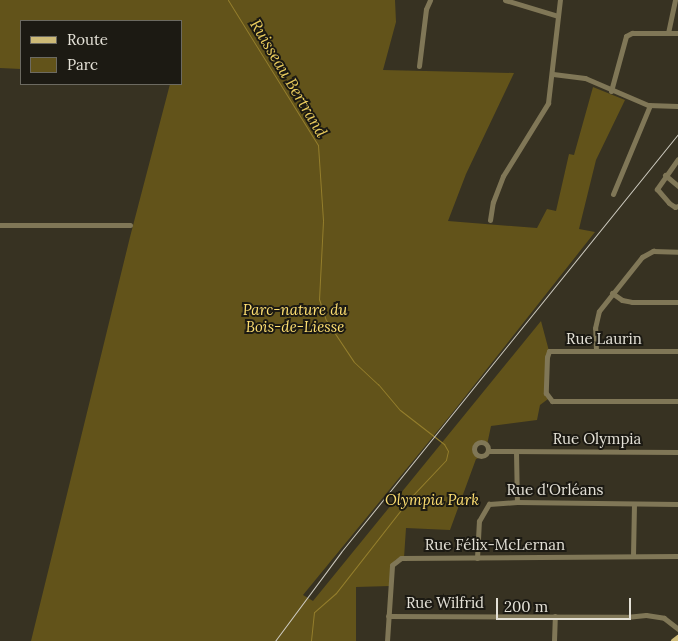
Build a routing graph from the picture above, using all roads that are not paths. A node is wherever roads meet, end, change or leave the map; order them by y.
1 (430, 0) edge
2 (505, 0) edge
3 (560, 0) edge
4 (675, 0) edge
5 (558, 16) junction
6 (668, 33) junction
7 (678, 33) edge
8 (418, 66) dead end
9 (553, 74) junction
10 (611, 91) junction
11 (650, 105) junction
12 (678, 106) edge
13 (678, 159) edge
14 (665, 175) junction
15 (678, 186) edge
16 (613, 194) dead end
17 (678, 206) edge
18 (490, 220) dead end
19 (0, 225) edge
20 (130, 225) dead end
21 (678, 252) edge
22 (612, 293) junction
23 (678, 302) edge
24 (596, 351) junction
25 (678, 351) edge
26 (678, 401) edge
27 (488, 450) dead end
28 (516, 452) junction
29 (678, 452) edge
30 (517, 502) junction
31 (634, 504) junction
32 (678, 504) edge
33 (633, 556) junction
34 (678, 556) edge
35 (477, 558) junction
36 (388, 616) junction
37 (554, 616) junction
38 (678, 629) edge
39 (678, 638) edge
40 (387, 641) edge
41 (554, 641) edge
42 (674, 641) edge

1 - 8 street
2 - 5 street
3 - 5 street
4 - 6 street
5 - 9 street
6 - 7 street
6 - 10 street
9 - 10 street
9 - 18 street
10 - 11 street
11 - 12 street
11 - 16 street
13 - 14 street
14 - 15 street
14 - 17 street
19 - 20 street
21 - 22 street
22 - 23 street
22 - 24 street
24 - 25 street, Rue Laurin
24 - 26 street, Rue Laurin
27 - 28 street, Rue Olympia
28 - 29 street, Rue Olympia
28 - 30 street
30 - 31 street, Rue d'Orléans
30 - 35 street, Rue d'Orléans
31 - 32 street, Rue d'Orléans
31 - 33 street
33 - 34 street, Rue Félix-McLernan
33 - 35 street, Rue Félix-McLernan
35 - 36 street, Rue Félix-McLernan
36 - 37 street, Rue Wilfrid
36 - 40 street, Rue Félix-McLernan
37 - 38 street, Rue Wilfrid
37 - 41 street
39 - 42 main road

